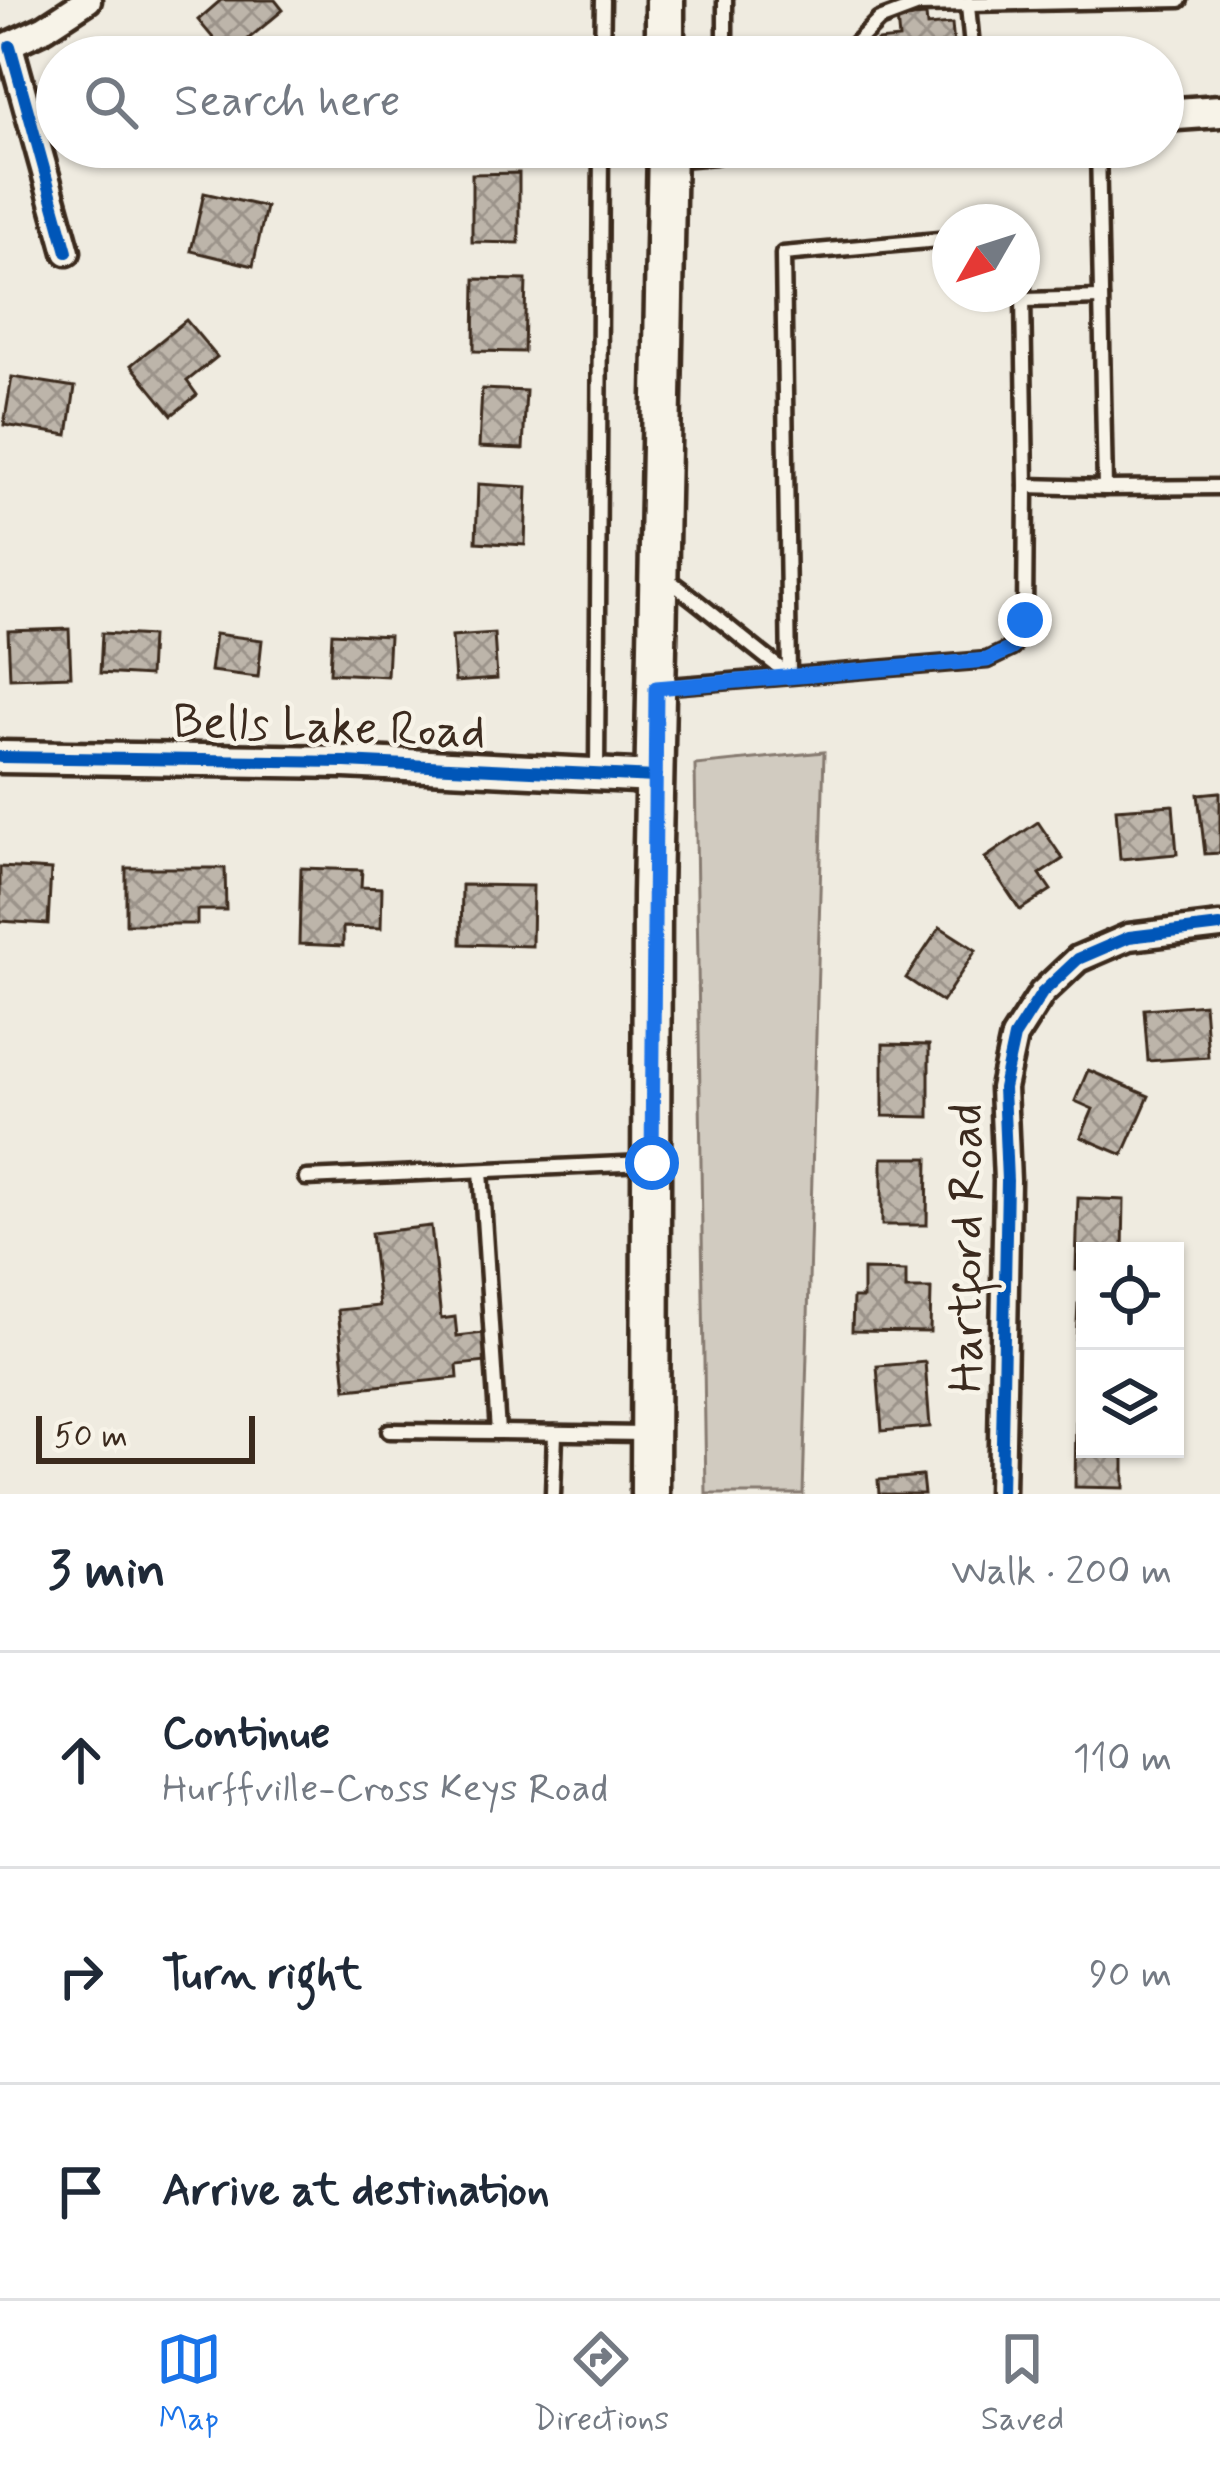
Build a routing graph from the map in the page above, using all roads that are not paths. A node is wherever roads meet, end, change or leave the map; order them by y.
1 (88, 0) edge
2 (602, 0) edge
3 (664, 0) edge
4 (725, 0) edge
5 (1180, 0) edge
6 (968, 6) junction
7 (602, 36) edge
8 (665, 36) edge
9 (725, 36) edge
10 (863, 36) edge
11 (971, 36) edge
12 (5, 47) edge
13 (1220, 112) edge
14 (1184, 114) edge
15 (36, 150) edge
16 (42, 168) edge
17 (601, 168) edge
18 (667, 168) edge
19 (1098, 168) edge
20 (932, 241) edge
21 (67, 252) dead end
22 (1101, 298) junction
23 (1040, 300) edge
24 (1025, 312) edge
25 (1026, 487) junction
26 (1105, 488) junction
27 (1220, 488) edge
28 (658, 574) junction
29 (789, 674) junction
30 (656, 688) junction
31 (0, 757) edge
32 (598, 773) junction
33 (655, 777) junction
34 (1220, 926) edge
35 (652, 1163) junction
36 (481, 1171) junction
37 (306, 1178) dead end
38 (388, 1431) dead end
39 (498, 1432) junction
40 (555, 1433) junction
41 (650, 1434) junction
42 (554, 1494) edge
43 (650, 1494) edge
44 (1000, 1494) edge

1 - 12 street
2 - 7 lane
3 - 8 main road
4 - 9 lane
5 - 6 lane
6 - 10 lane
6 - 11 lane
12 - 15 street
13 - 14 street
16 - 21 street
17 - 32 lane
18 - 28 main road
19 - 22 lane
20 - 29 lane
22 - 23 lane
22 - 26 lane
24 - 25 lane
25 - 26 lane
25 - 29 lane
26 - 27 lane
28 - 29 lane
28 - 30 main road
29 - 30 lane
30 - 33 main road
31 - 32 street, Bells Lake Road
32 - 33 street, Bells Lake Road
33 - 35 main road
34 - 44 street, Hartford Road
35 - 36 lane
35 - 41 main road
36 - 37 lane
36 - 39 lane
38 - 39 lane
39 - 40 lane
40 - 41 lane
40 - 42 lane
41 - 43 main road

